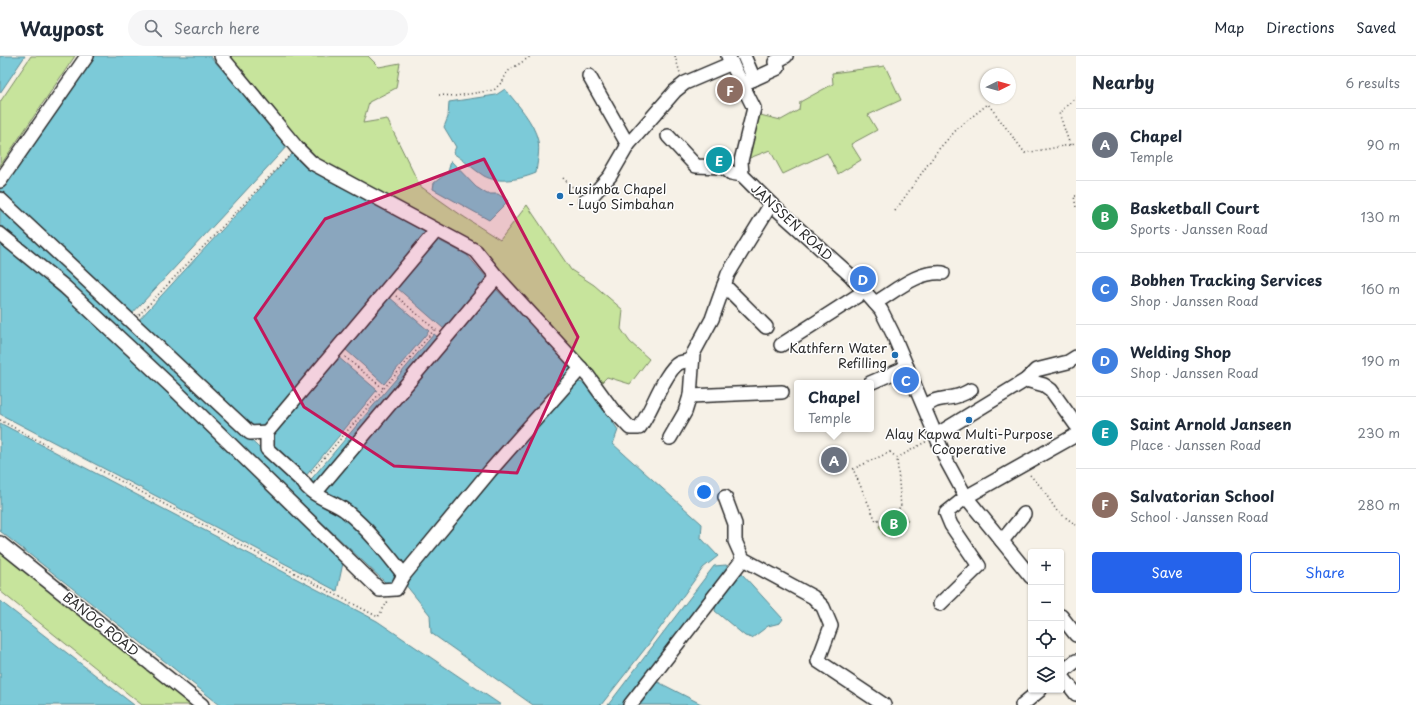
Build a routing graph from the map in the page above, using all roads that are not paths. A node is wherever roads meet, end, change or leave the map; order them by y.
1 (87, 56) edge
2 (221, 56) edge
3 (744, 56) edge
4 (786, 56) edge
5 (730, 60) edge
6 (589, 76) dead end
7 (748, 82) junction
8 (668, 136) dead end
9 (628, 145) junction
10 (742, 175) junction
11 (0, 181) edge
12 (0, 199) edge
13 (586, 200) road end
14 (771, 204) junction
15 (436, 231) junction
16 (0, 234) edge
17 (943, 273) dead end
18 (497, 277) junction
19 (724, 284) junction
20 (865, 291) junction
21 (875, 303) junction
22 (766, 327) dead end
23 (781, 345) dead end
24 (1076, 357) edge
25 (691, 360) junction
26 (907, 367) junction
27 (580, 368) junction
28 (1026, 380) junction
29 (874, 381) edge
30 (972, 390) dead end
31 (782, 392) dead end
32 (690, 396) junction
33 (925, 408) junction
34 (1076, 425) edge
35 (268, 432) junction
36 (936, 435) junction
37 (1076, 435) edge
38 (670, 438) dead end
39 (315, 493) junction
40 (725, 497) dead end
41 (966, 497) junction
42 (1024, 514) dead end
43 (1002, 541) junction
44 (0, 543) edge
45 (743, 559) junction
46 (1028, 573) edge
47 (404, 575) junction
48 (940, 604) dead end
49 (1064, 620) edge
50 (1076, 635) edge
51 (1076, 661) edge
52 (1064, 671) edge
53 (1064, 678) edge
54 (1036, 693) edge
55 (1076, 694) edge
56 (202, 705) edge
57 (630, 705) edge
58 (884, 705) edge
59 (1022, 705) edge

1 - 11 street
2 - 15 street
3 - 7 street
4 - 7 street
5 - 7 street, JANSSEN ROAD
5 - 9 street
6 - 9 street
7 - 10 street, JANSSEN ROAD
8 - 10 street
9 - 13 street
10 - 14 street, JANSSEN ROAD
12 - 35 street
14 - 19 street
14 - 20 street, JANSSEN ROAD
15 - 18 street
15 - 35 street
16 - 47 street
17 - 21 street
18 - 27 street
18 - 39 street
19 - 22 street
19 - 25 street
20 - 21 street, JANSSEN ROAD
20 - 23 street
21 - 26 street, JANSSEN ROAD
24 - 28 street
25 - 27 street
25 - 32 street
26 - 29 street
26 - 33 street, JANSSEN ROAD
27 - 47 street
28 - 34 street
28 - 36 street
30 - 33 street
31 - 32 street
32 - 38 street
33 - 36 street, JANSSEN ROAD
35 - 39 street
36 - 41 street, JANSSEN ROAD
37 - 41 street
39 - 47 street
40 - 45 street
41 - 43 street, JANSSEN ROAD
41 - 48 street
42 - 43 street
43 - 46 street, JANSSEN ROAD
44 - 56 street, BANOG ROAD
45 - 57 street
45 - 58 street
49 - 50 street
51 - 52 street
53 - 55 street
54 - 59 street

